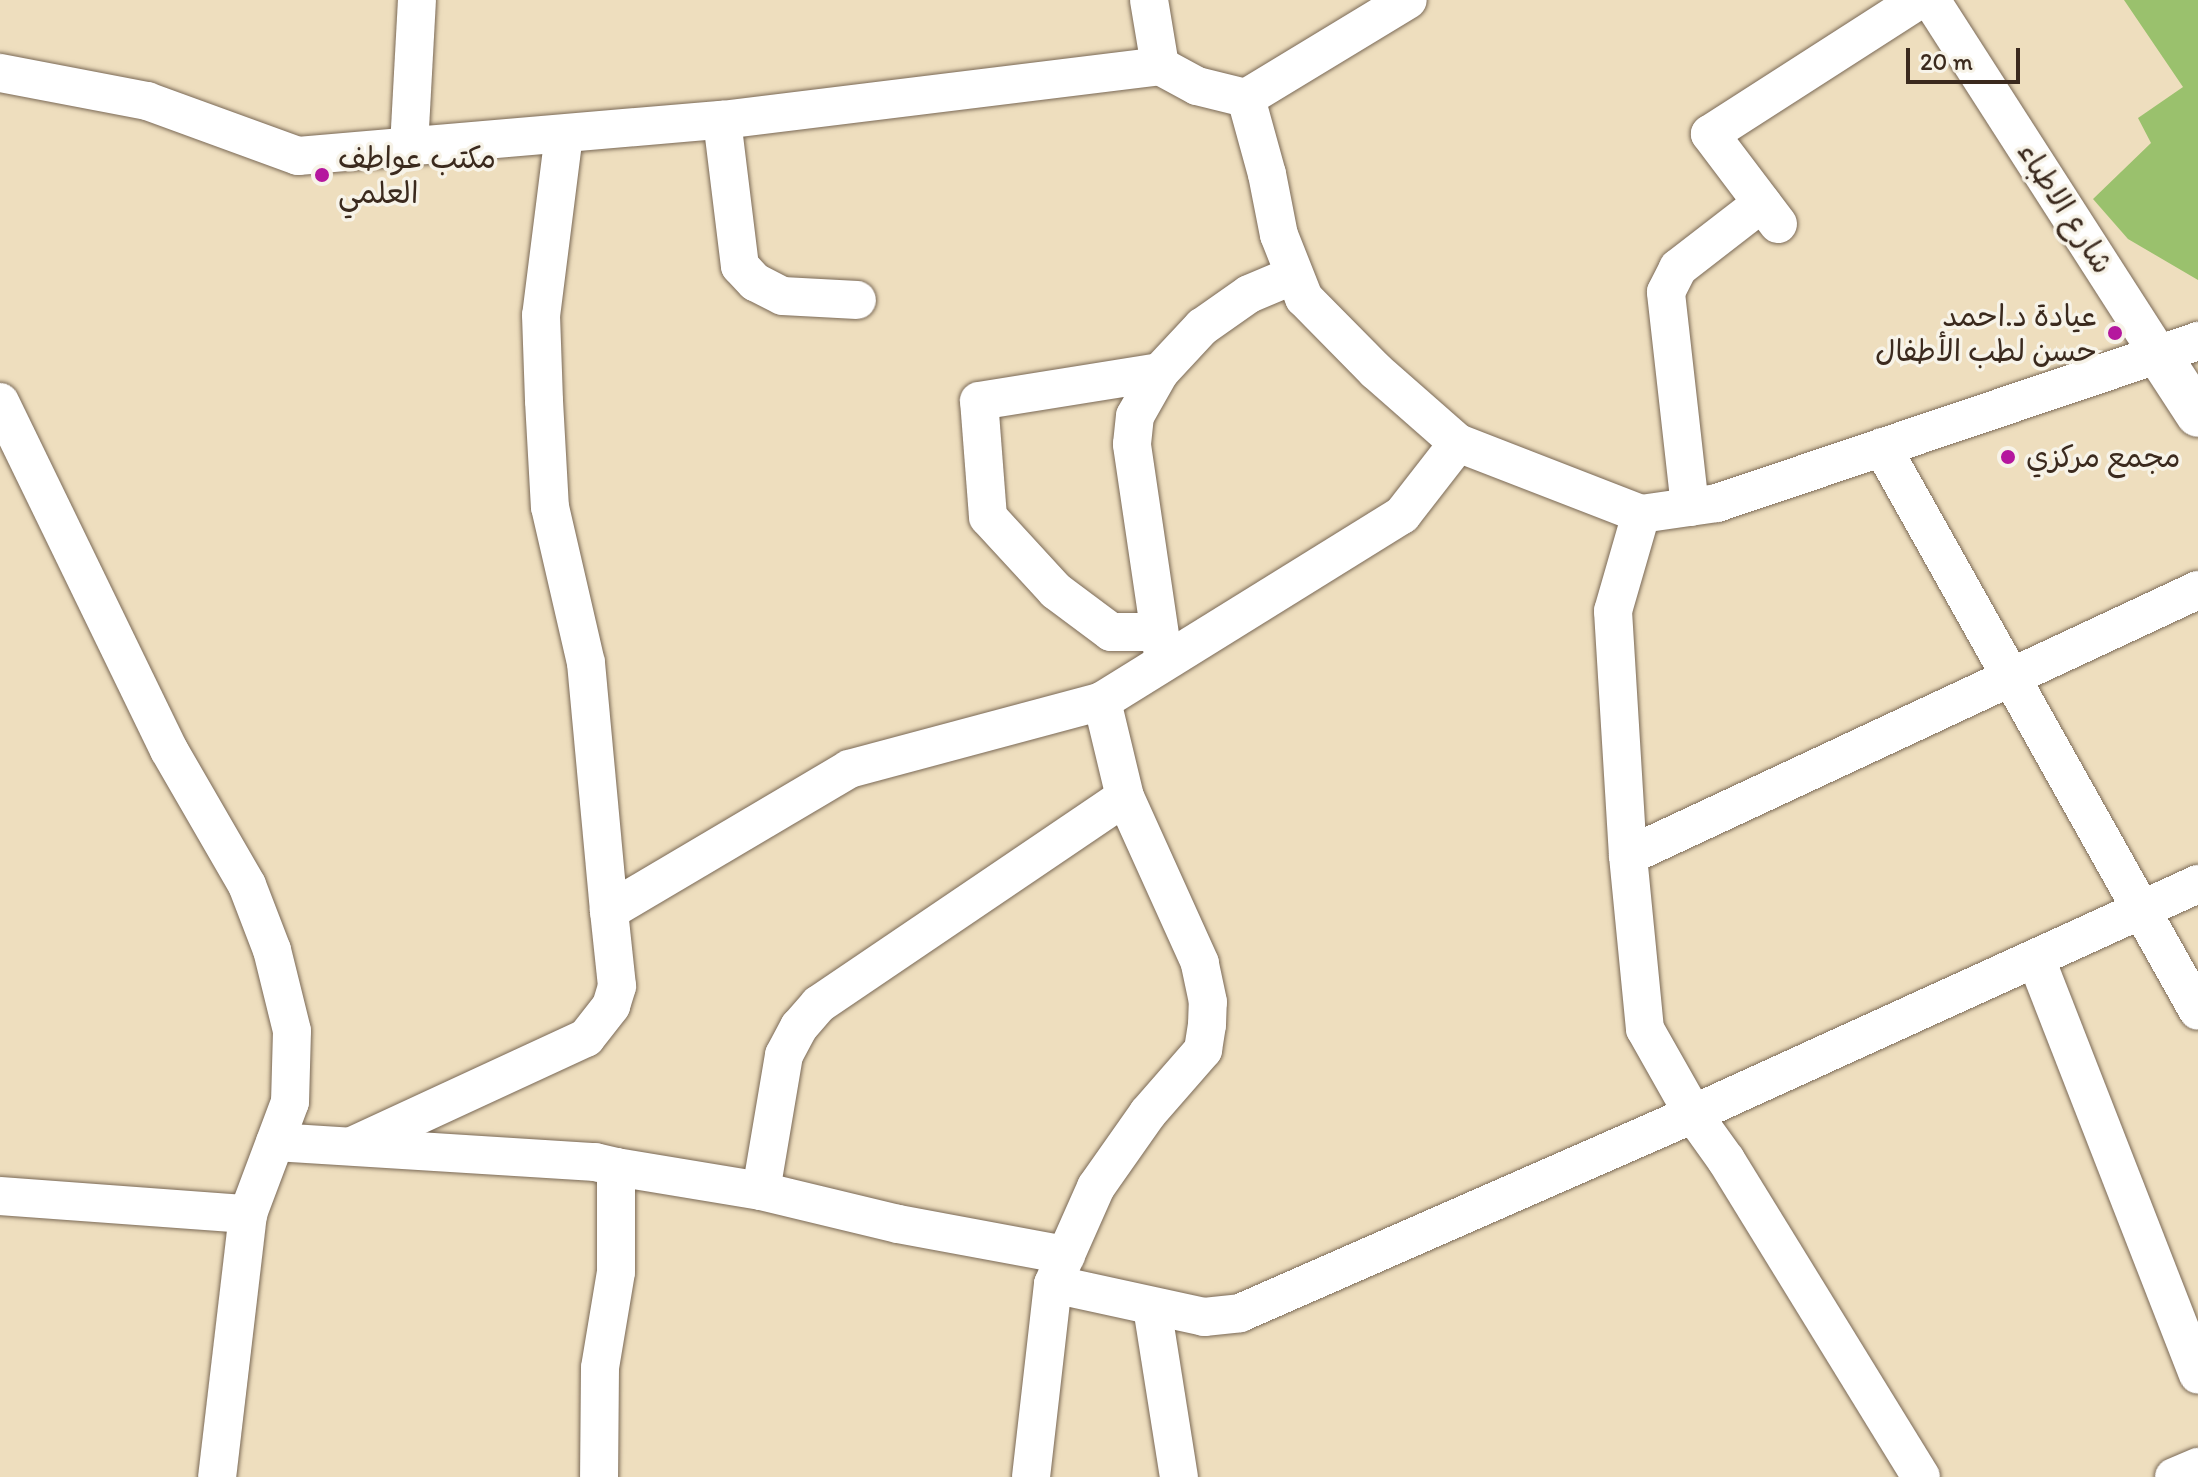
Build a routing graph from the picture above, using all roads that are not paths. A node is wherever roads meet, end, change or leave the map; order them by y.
1 (417, 0) edge
2 (1149, 0) edge
3 (1408, 0) edge
4 (1919, 0) edge
5 (1931, 0) edge
6 (1160, 66) junction
7 (0, 73) edge
8 (1246, 98) junction
9 (722, 120) junction
10 (564, 134) junction
11 (409, 147) junction
12 (1294, 275) junction
13 (857, 300) dead end
14 (2178, 347) edge
15 (1160, 372) junction
16 (0, 402) edge
17 (2198, 415) edge
18 (1458, 443) junction
19 (1882, 447) junction
20 (1690, 507) junction
21 (1641, 514) junction
22 (2198, 590) edge
23 (1161, 647) junction
24 (2011, 677) junction
25 (1102, 701) junction
26 (1125, 797) junction
27 (1628, 856) junction
28 (2198, 884) edge
29 (609, 911) junction
30 (2142, 911) junction
31 (2036, 959) junction
32 (2198, 1011) edge
33 (1693, 1114) junction
34 (275, 1142) junction
35 (352, 1146) junction
36 (616, 1167) junction
37 (761, 1191) junction
38 (0, 1196) edge
39 (248, 1214) junction
40 (1059, 1270) junction
41 (1152, 1307) junction
42 (2198, 1375) edge
43 (2198, 1467) edge
44 (217, 1477) edge
45 (599, 1477) edge
46 (1031, 1477) edge
47 (1179, 1477) edge
48 (1921, 1477) edge
49 (2174, 1477) edge

1 - 11 street
2 - 6 street
3 - 8 street
4 - 20 street
5 - 14 street, شارع الاطباء
6 - 8 street
6 - 9 street
7 - 11 street
8 - 12 street
9 - 10 street
9 - 13 street
10 - 11 street
10 - 29 street
12 - 15 street
12 - 18 street
14 - 17 street, شارع الاطباء
14 - 19 street
15 - 23 street
15 - 23 street
16 - 34 street
18 - 21 street
18 - 23 street
19 - 20 street
19 - 24 street
20 - 21 street
21 - 27 street
22 - 24 street
23 - 25 street
24 - 27 street
24 - 30 street
25 - 26 street
25 - 29 street
26 - 37 street
26 - 40 street
27 - 33 street
28 - 30 street
29 - 35 street
30 - 31 street
30 - 32 street
31 - 33 street
31 - 42 street
33 - 41 street
33 - 48 street
34 - 35 street
34 - 39 street
35 - 36 street
36 - 37 street
36 - 45 street
37 - 40 street
38 - 39 street
39 - 44 street
40 - 41 street
40 - 46 street
41 - 47 street
43 - 49 street

